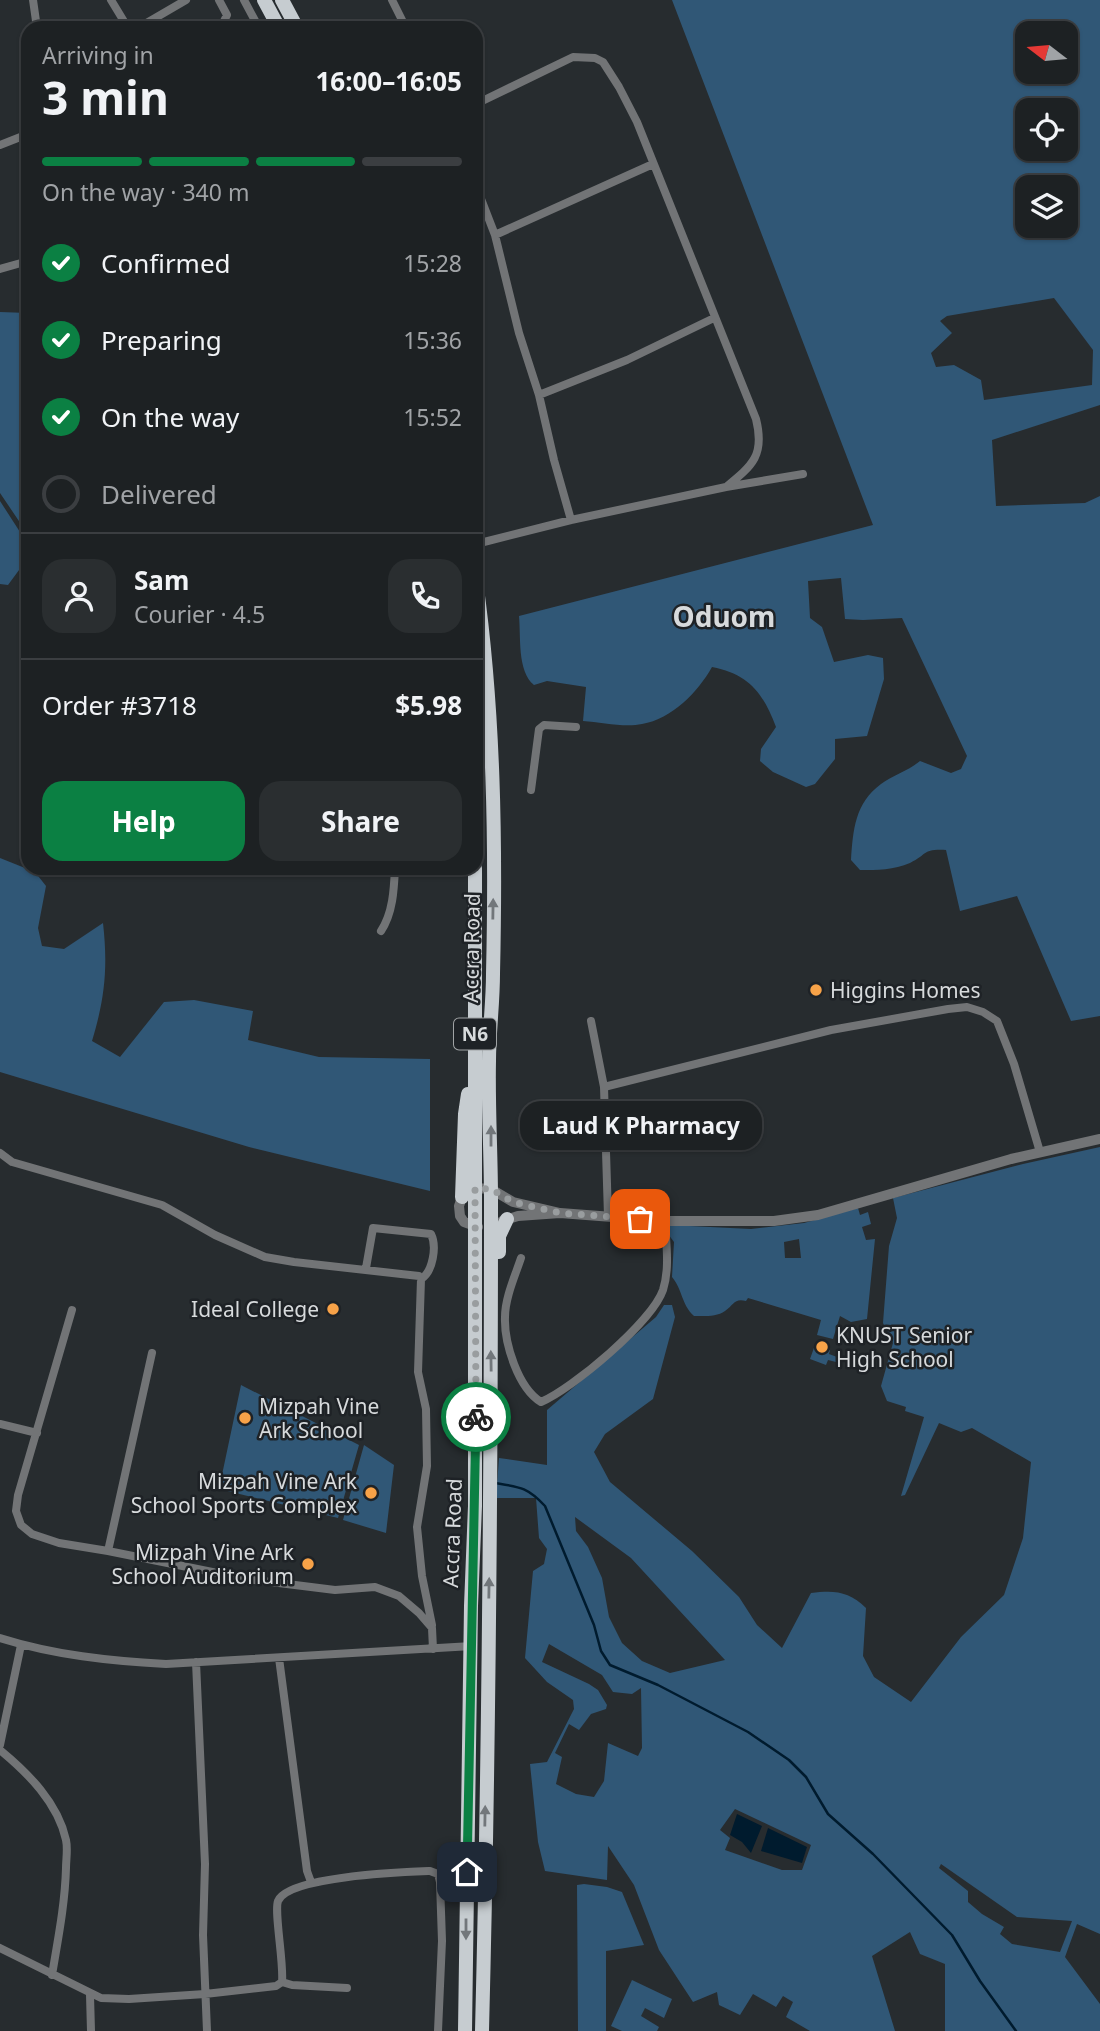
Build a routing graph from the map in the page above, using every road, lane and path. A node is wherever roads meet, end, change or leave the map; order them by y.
1 (33, 0) edge
2 (111, 0) edge
3 (186, 0) edge
4 (219, 0) edge
5 (244, 0) edge
6 (264, 0) edge
7 (282, 0) edge
8 (392, 0) edge
9 (171, 4) edge
10 (36, 21) edge
11 (124, 21) edge
12 (148, 21) edge
13 (224, 21) edge
14 (255, 21) edge
15 (275, 21) edge
16 (293, 21) edge
17 (402, 21) edge
18 (483, 101) edge
19 (21, 137) edge
20 (0, 145) edge
21 (653, 164) junction
22 (483, 204) edge
23 (495, 235) junction
24 (21, 263) edge
25 (0, 269) edge
26 (714, 318) junction
27 (539, 395) junction
28 (803, 474) dead end
29 (726, 487) junction
30 (571, 520) junction
31 (483, 542) edge
32 (483, 636) edge
33 (576, 727) dead end
34 (531, 790) dead end
35 (394, 875) edge
36 (475, 875) edge
37 (381, 931) dead end
38 (591, 1021) dead end
39 (475, 1055) junction
40 (604, 1087) junction
41 (1100, 1139) edge
42 (0, 1153) edge
43 (1040, 1153) junction
44 (475, 1188) junction
45 (491, 1189) junction
46 (462, 1197) junction
47 (560, 1213) junction
48 (608, 1216) junction
49 (507, 1219) junction
50 (665, 1221) junction
51 (491, 1225) junction
52 (475, 1227) junction
53 (521, 1258) dead end
54 (366, 1268) junction
55 (421, 1279) junction
56 (72, 1310) dead end
57 (490, 1326) junction
58 (152, 1353) dead end
59 (0, 1424) edge
60 (37, 1433) junction
61 (108, 1551) junction
62 (432, 1628) junction
63 (0, 1638) edge
64 (21, 1644) junction
65 (471, 1646) junction
66 (433, 1649) junction
67 (279, 1658) junction
68 (196, 1662) junction
69 (0, 1747) edge
70 (312, 1882) junction
71 (0, 1948) edge
72 (52, 1975) junction
73 (282, 1982) junction
74 (347, 1989) dead end
75 (205, 1994) junction
76 (90, 1995) junction
77 (91, 2031) edge
78 (207, 2031) edge
79 (438, 2031) edge
80 (466, 2031) edge
81 (482, 2031) edge

1 - 10 street
2 - 11 street
3 - 9 street
4 - 13 street
5 - 14 street
6 - 15 highway
7 - 16 highway
8 - 17 street
9 - 12 street
18 - 21 street
19 - 20 street
21 - 23 street
21 - 26 street
22 - 23 street
23 - 27 street
24 - 25 street
26 - 27 street
26 - 29 street
27 - 30 street
28 - 29 street
29 - 30 street
30 - 31 street
45 -> 32 highway, Accra Road / N6
33 - 34 street
35 - 37 street
36 - 39 highway, Accra Road / N6
38 - 40 street
39 - 44 highway, Accra Road / N6
39 - 46 highway
40 - 43 street
40 - 48 street
41 - 43 street
42 - 54 street
43 - 50 street
44 - 45 street
44 - 46 street
44 - 52 highway, Accra Road / N6
45 - 47 street
45 - 51 highway, Accra Road / N6
46 - 52 street
47 - 48 street
47 - 49 street
48 - 50 street
49 - 51 street
49 - 57 highway
50 - 53 street
51 - 52 street
51 - 57 highway, Accra Road / N6
52 - 65 highway, Accra Road / N6
54 - 55 street
54 - 55 street
55 - 62 street
56 - 60 street
81 -> 57 highway, Accra Road / N6
58 - 61 street
59 - 60 street
60 - 61 street
61 - 62 street
62 - 66 street
63 - 64 street
64 - 68 street
64 - 69 street
65 - 66 street
65 -> 80 highway, Accra Road / N6
66 - 67 street
67 - 68 street
67 - 70 street
68 - 75 street
69 - 72 street
70 - 73 street
70 - 79 street
71 - 72 street
72 - 76 street
73 - 74 street
73 - 75 street
75 - 76 street
75 - 78 street
76 - 77 street

